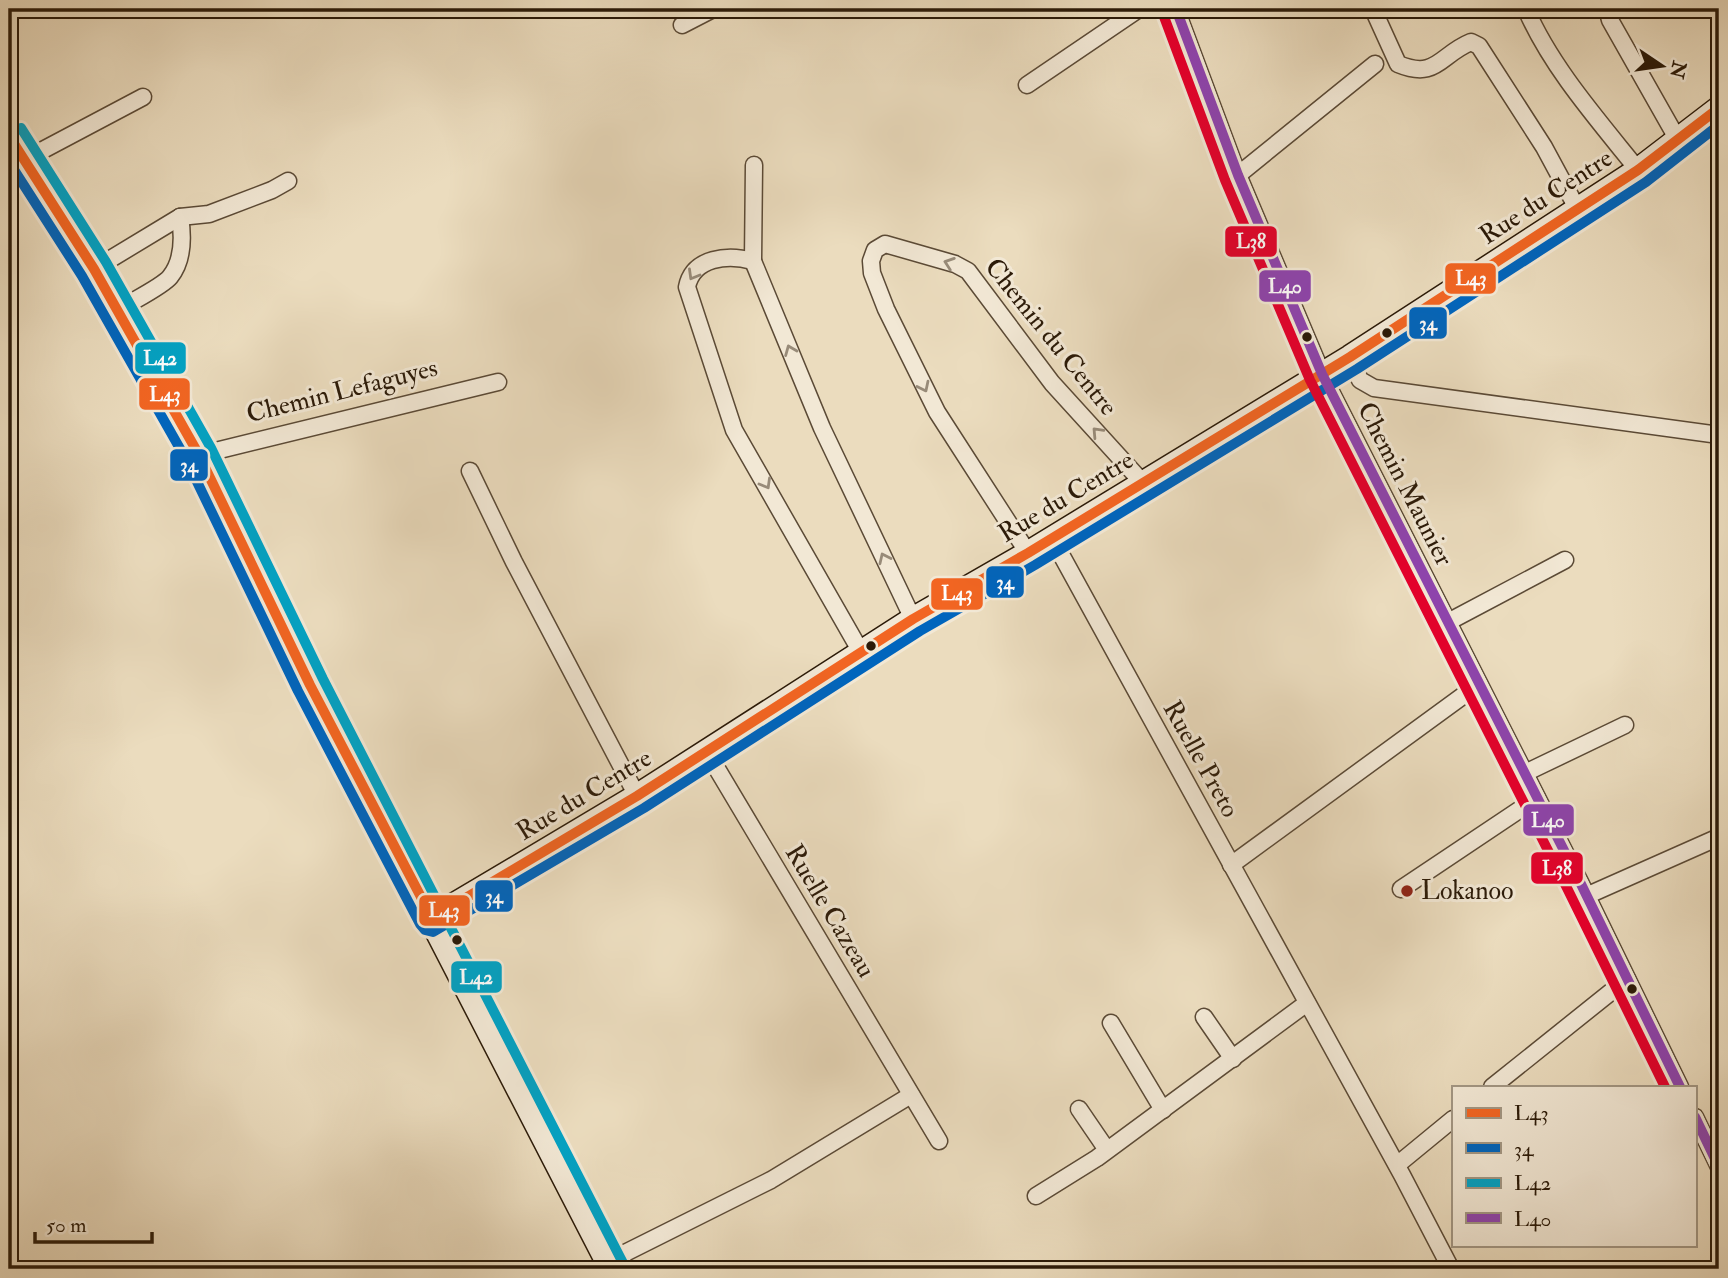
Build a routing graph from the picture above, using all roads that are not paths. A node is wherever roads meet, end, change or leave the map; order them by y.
1 (713, 9) edge
2 (1139, 9) edge
3 (1176, 9) edge
4 (1373, 9) edge
5 (1526, 9) edge
6 (1607, 9) edge
7 (682, 25) dead end
8 (1375, 64) dead end
9 (1027, 85) dead end
10 (143, 97) dead end
11 (1719, 107) edge
12 (9, 136) edge
13 (1678, 140) junction
14 (24, 160) junction
15 (754, 165) dead end
16 (1638, 170) junction
17 (1238, 175) junction
18 (288, 181) dead end
19 (1578, 210) junction
20 (180, 217) junction
21 (753, 261) junction
22 (94, 269) junction
23 (117, 311) junction
24 (1350, 357) junction
25 (1322, 374) junction
26 (498, 382) dead end
27 (1719, 435) edge
28 (199, 455) junction
29 (470, 471) dead end
30 (1143, 482) junction
31 (1052, 538) junction
32 (1028, 553) junction
33 (1565, 560) dead end
34 (913, 619) junction
35 (1448, 622) junction
36 (861, 652) junction
37 (1479, 684) junction
38 (1625, 725) dead end
39 (707, 752) junction
40 (1525, 773) junction
41 (637, 796) junction
42 (1537, 798) junction
43 (1719, 838) edge
44 (1231, 864) junction
45 (1401, 889) dead end
46 (1586, 896) junction
47 (432, 918) junction
48 (1627, 979) junction
49 (1307, 1003) junction
50 (1204, 1017) dead end
51 (1111, 1023) dead end
52 (1233, 1059) junction
53 (1493, 1086) edge
54 (1680, 1086) edge
55 (911, 1095) junction
56 (1079, 1109) dead end
57 (1163, 1110) junction
58 (1696, 1119) edge
59 (1452, 1120) edge
60 (939, 1141) dead end
61 (1107, 1150) junction
62 (1396, 1165) junction
63 (1719, 1167) edge
64 (1036, 1196) dead end
65 (609, 1266) edge
66 (1451, 1269) edge

1 - 7 street
2 - 9 street
3 - 17 street, Chemin Maunier
4 - 19 street
5 - 16 street
6 - 13 street
8 - 17 street
10 - 14 street
11 - 13 street, Rue du Centre
12 - 14 street
13 - 16 street, Rue du Centre
14 - 22 street
15 - 21 street
16 - 19 street, Rue du Centre
17 - 25 street, Chemin Maunier
18 - 20 street
19 - 24 street, Rue du Centre
20 - 22 street
20 - 23 street
34 -> 21 street
21 -> 36 street
22 - 23 street
23 - 28 street
24 - 25 street, Rue du Centre
24 - 27 street, Chemin Maunier
25 - 30 street, Rue du Centre
25 - 35 street, Chemin Maunier
26 - 28 street, Chemin Lefaguyes
28 - 47 street
29 - 41 street
30 - 31 street, Rue du Centre
30 -> 32 street, Chemin du Centre
31 - 32 street, Rue du Centre
31 - 44 street, Ruelle Preto
32 - 34 street, Rue du Centre
33 - 35 street
34 - 36 street, Rue du Centre
35 - 37 street, Chemin Maunier
36 - 39 street, Rue du Centre
37 - 40 street, Chemin Maunier
37 - 44 street
38 - 40 street
39 - 41 street, Rue du Centre
39 - 55 street, Ruelle Cazeau
40 - 42 street, Chemin Maunier
41 - 47 street, Rue du Centre
42 - 45 street
42 - 46 street, Chemin Maunier
43 - 46 street
44 - 49 street, Ruelle Preto
46 - 48 street, Chemin Maunier
47 - 65 street
48 - 53 street
48 - 54 street, Chemin Maunier
49 - 52 street
49 - 62 street, Ruelle Preto
50 - 52 street
51 - 57 street
52 - 57 street
55 - 60 street, Ruelle Cazeau
55 - 65 street
56 - 61 street
57 - 61 street
58 - 63 street
59 - 62 street
61 - 64 street
62 - 66 street, Ruelle Preto

